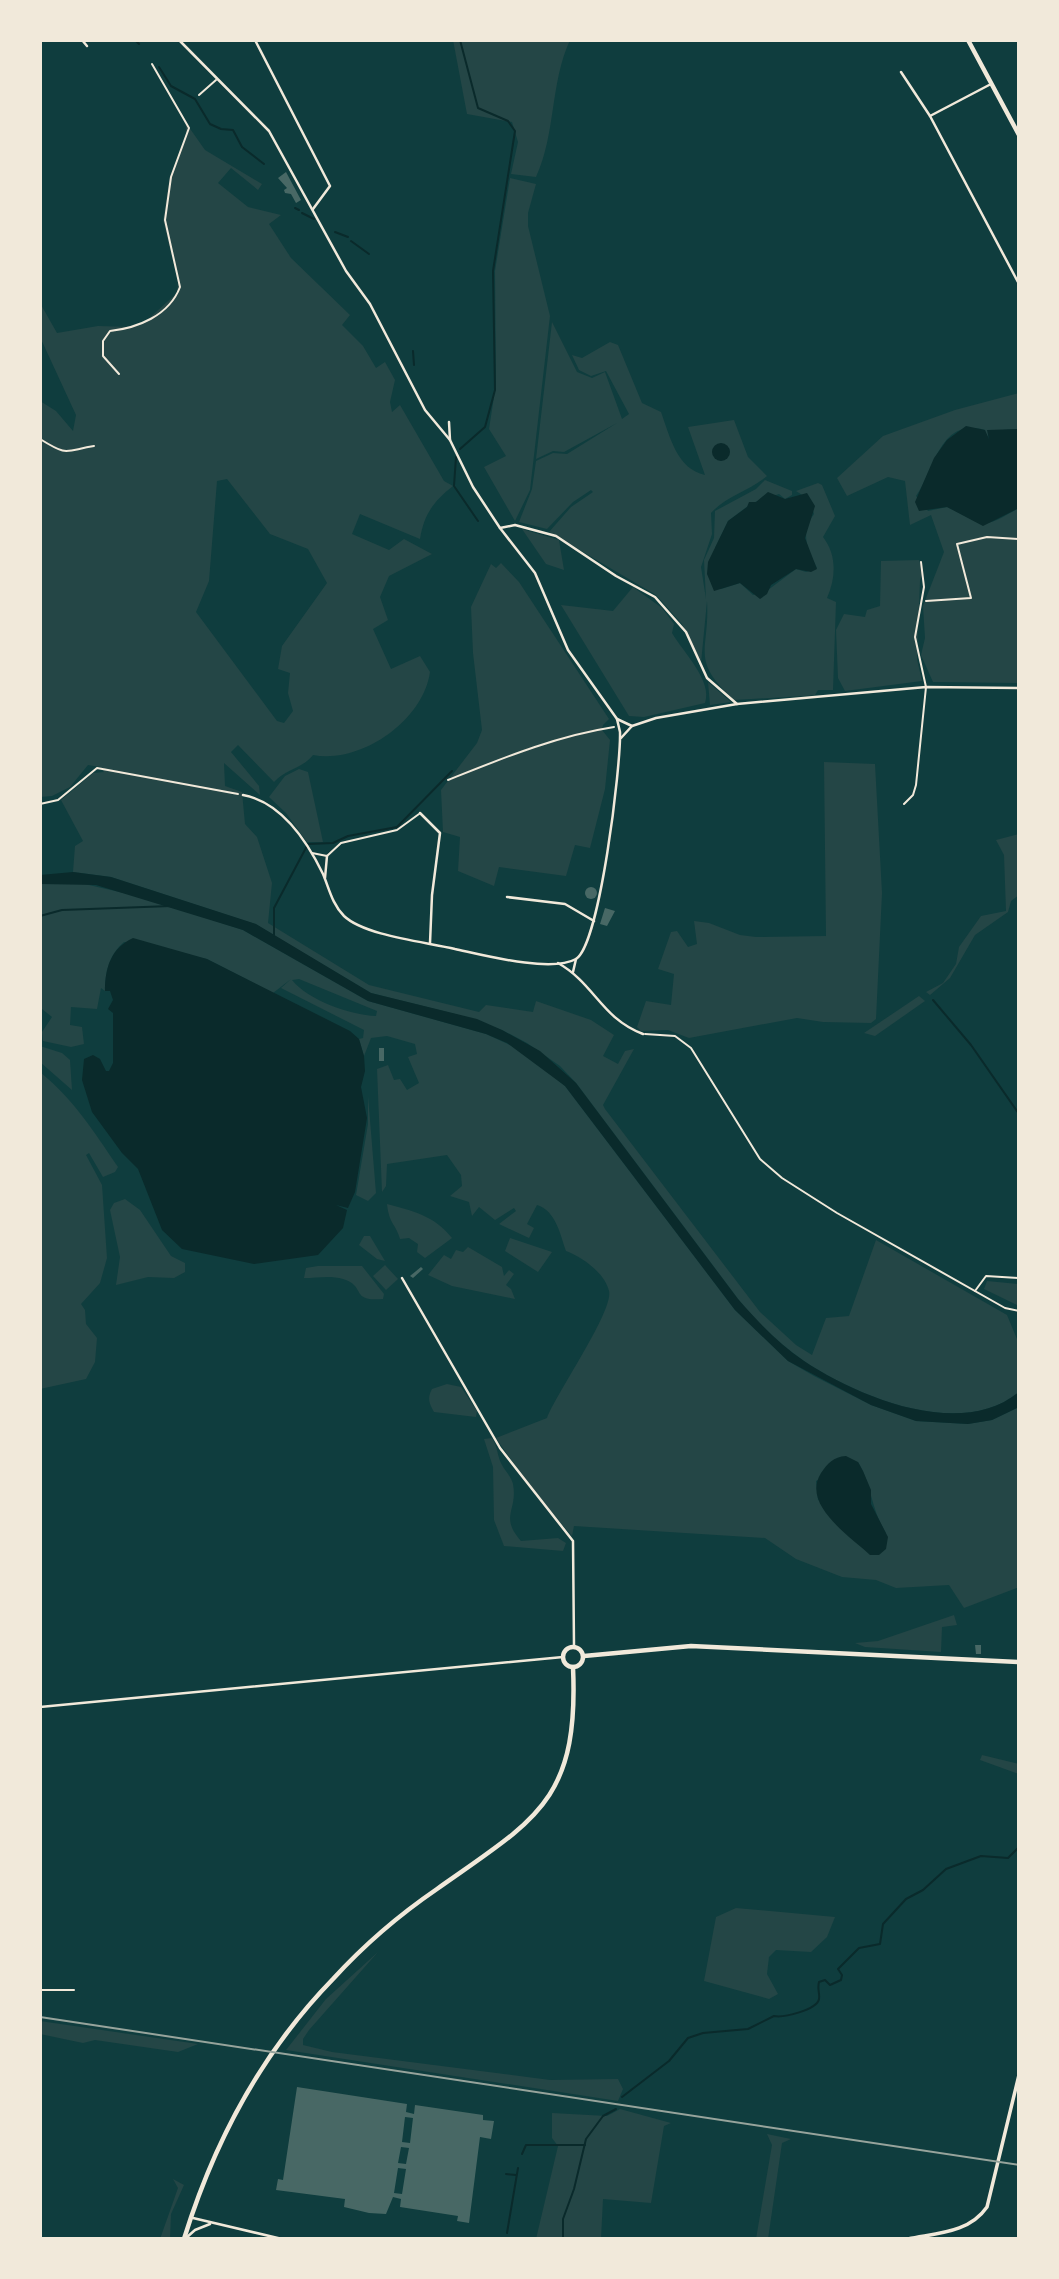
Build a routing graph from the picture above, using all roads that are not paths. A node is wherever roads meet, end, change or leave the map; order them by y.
1 (82, 40) edge
2 (179, 40) edge
3 (255, 40) edge
4 (967, 41) edge
5 (87, 46) dead end
6 (901, 72) dead end
7 (216, 80) junction
8 (991, 84) junction
9 (199, 95) dead end
10 (930, 116) junction
11 (1019, 135) edge
12 (313, 209) junction
13 (1019, 284) edge
14 (449, 422) dead end
15 (450, 440) junction
16 (500, 528) junction
17 (921, 562) dead end
18 (926, 687) junction
19 (1019, 688) edge
20 (737, 704) junction
21 (617, 719) junction
22 (632, 726) junction
23 (620, 738) junction
24 (243, 795) road end
25 (904, 804) dead end
26 (420, 813) joint
27 (312, 853) junction
28 (327, 856) junction
29 (325, 878) junction
30 (507, 897) dead end
31 (594, 921) junction
32 (430, 943) junction
33 (576, 959) junction
34 (558, 963) junction
35 (573, 972) junction
36 (643, 1034) road end
37 (402, 1278) dead end
38 (574, 1646) junction
39 (583, 1656) junction
40 (563, 1657) junction
41 (1019, 1662) edge
42 (573, 1667) junction
43 (40, 1707) edge
44 (40, 1990) edge
45 (74, 1990) dead end
46 (1019, 2075) edge
47 (191, 2217) junction
48 (213, 2223) junction
49 (185, 2239) edge
50 (282, 2239) edge
51 (908, 2239) edge

1 - 5 street
2 - 7 street
3 - 12 street
4 - 8 main road
6 - 10 street
7 - 9 lane
7 - 12 street
8 - 10 street
8 - 11 main road
10 - 13 street
12 - 15 street
14 - 15 street
15 - 16 street
16 - 20 street
16 - 21 street
17 - 18 lane
18 - 19 street
18 - 20 street
18 - 25 lane
20 - 22 street
21 - 22 street
21 - 23 street
22 - 23 street
23 - 31 street
24 - 27 street
26 - 28 lane
26 - 32 street
27 - 28 lane
27 - 29 street
28 - 29 street
29 - 32 street
30 - 31 street
31 - 33 street
32 - 34 street
33 - 34 street
33 - 35 street
34 - 35 street
35 - 36 street
37 - 38 street
38 - 39 main road
38 - 40 main road
39 - 41 main road
39 - 42 main road
40 - 42 main road
40 - 43 street
42 - 47 main road
44 - 45 lane
46 - 51 street
47 - 48 street
47 - 49 main road
48 - 49 street
48 - 50 street

